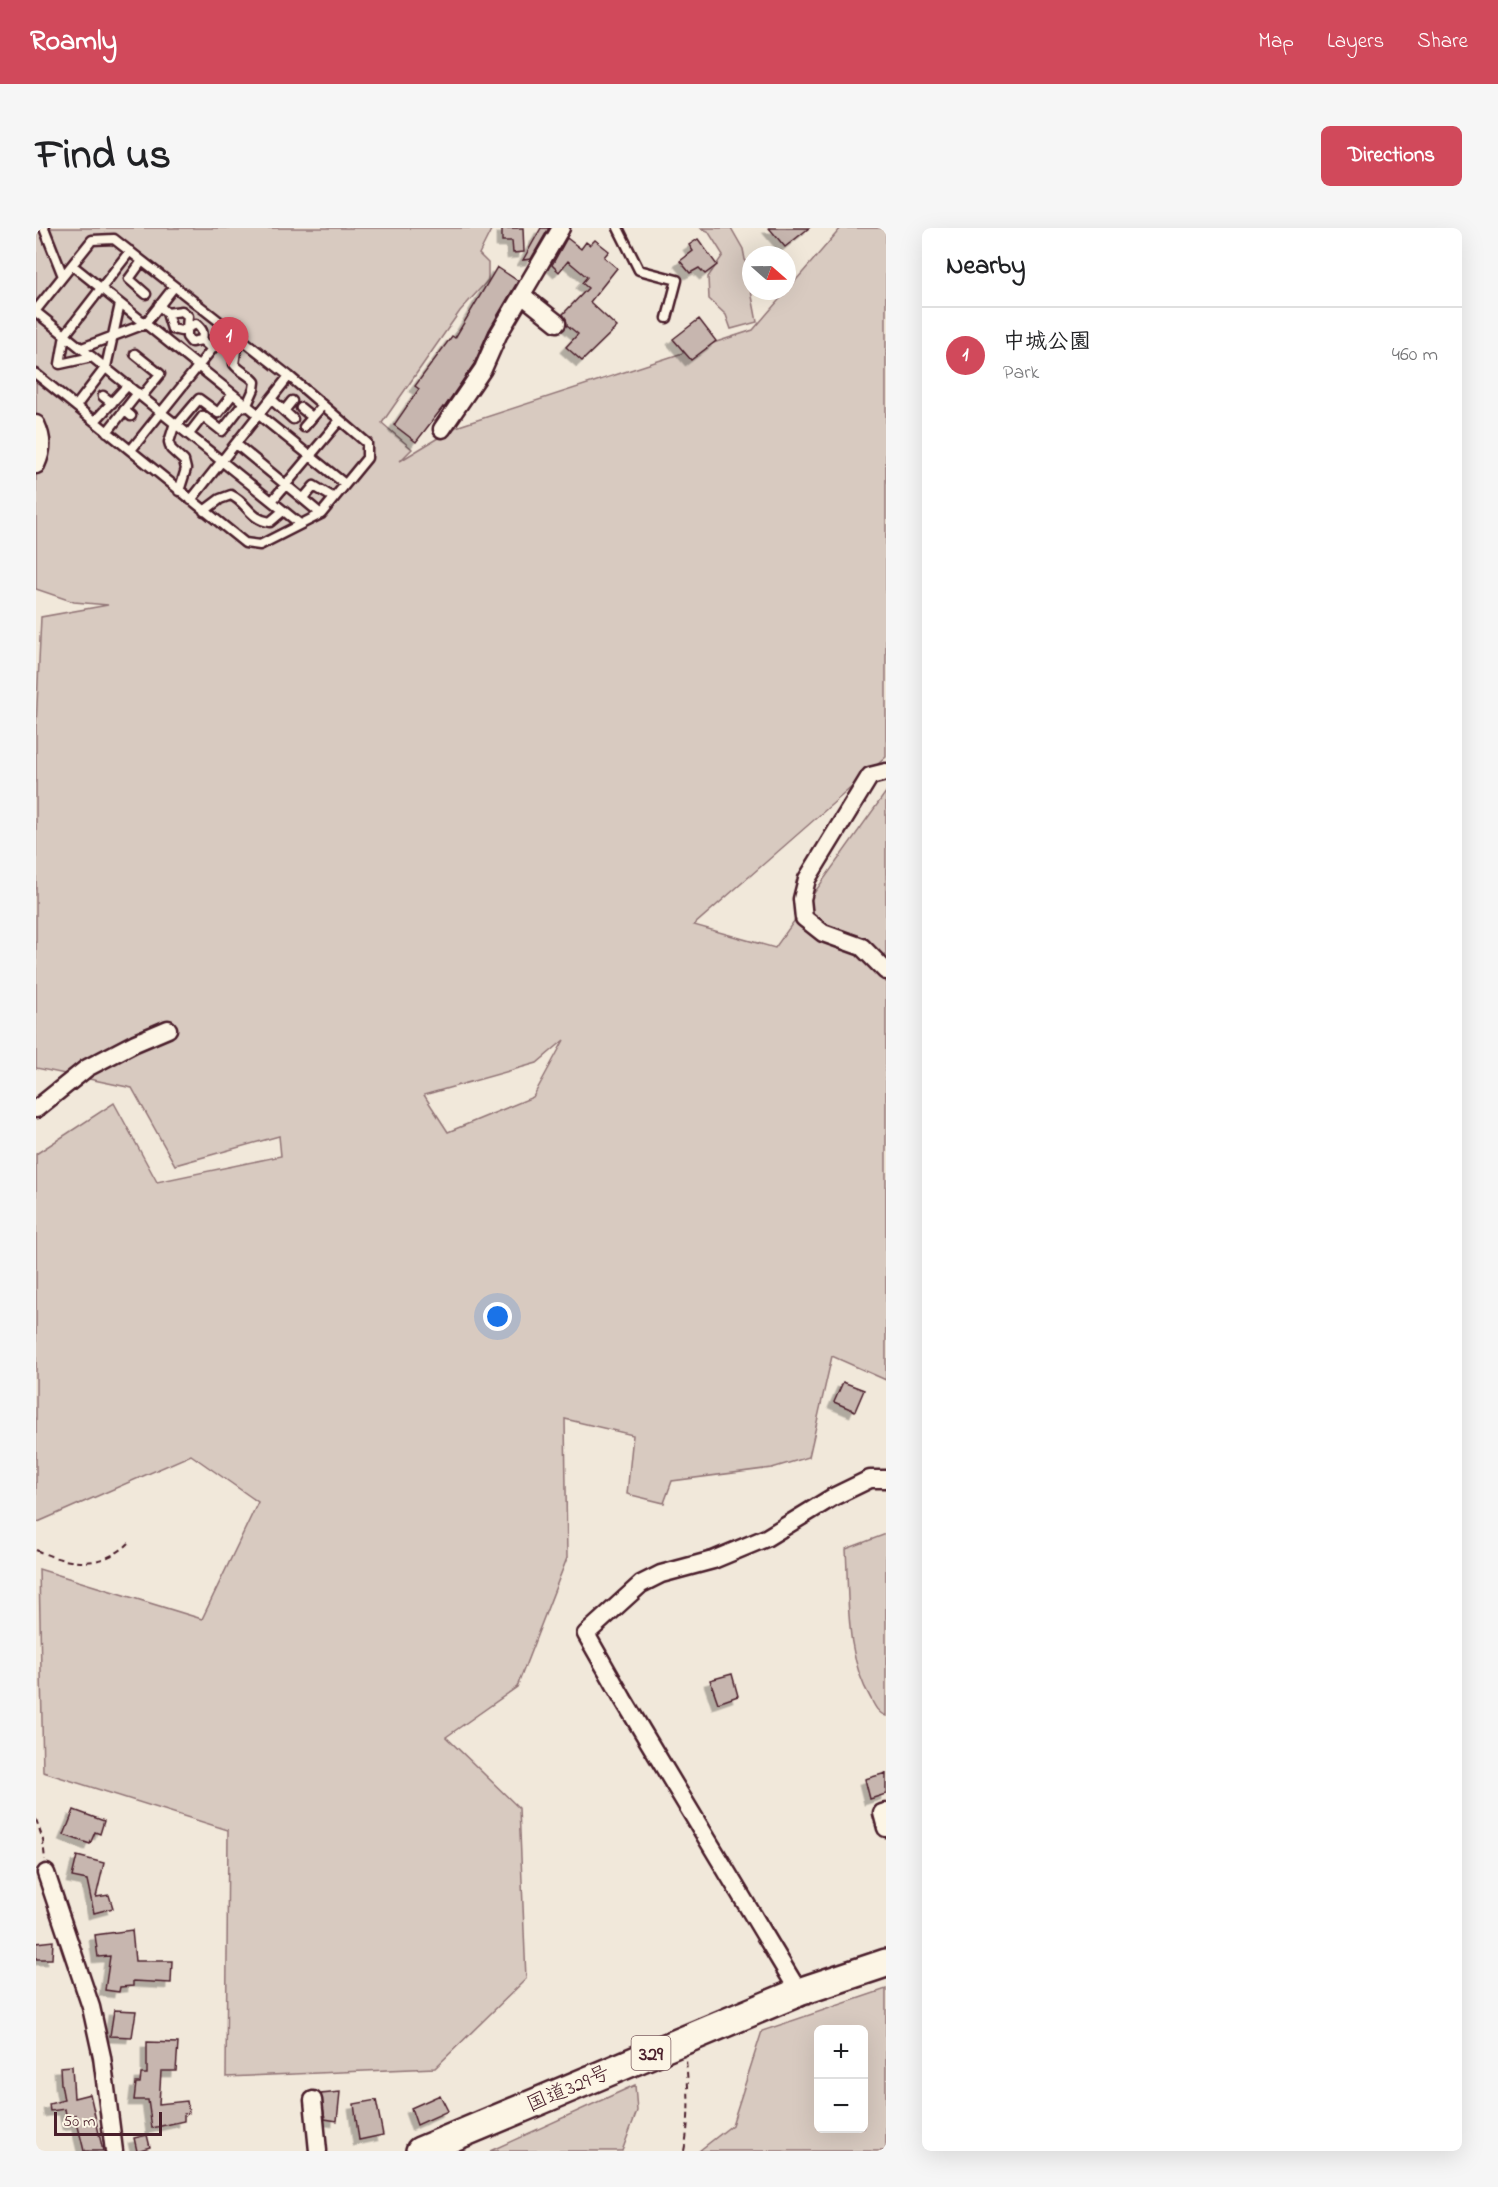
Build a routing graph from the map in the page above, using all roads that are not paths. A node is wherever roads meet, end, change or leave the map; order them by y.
1 (44, 228) edge
2 (561, 228) edge
3 (618, 228) edge
4 (130, 251) junction
5 (142, 261) junction
6 (72, 265) junction
7 (63, 276) junction
8 (174, 287) junction
9 (101, 289) junction
10 (146, 294) dead end
11 (522, 295) junction
12 (120, 304) junction
13 (159, 305) junction
14 (36, 311) edge
15 (167, 313) junction
16 (667, 318) dead end
17 (557, 323) dead end
18 (145, 324) junction
19 (187, 328) junction
20 (228, 329) junction
21 (65, 335) junction
22 (113, 337) junction
23 (241, 339) junction
24 (82, 348) junction
25 (212, 349) junction
26 (135, 354) dead end
27 (92, 357) junction
28 (106, 367) junction
29 (198, 367) junction
30 (36, 374) edge
31 (289, 376) junction
32 (128, 385) junction
33 (140, 394) junction
34 (232, 395) junction
35 (103, 396) dead end
36 (271, 399) junction
37 (292, 401) dead end
38 (112, 403) junction
39 (323, 405) junction
40 (76, 406) junction
41 (245, 406) junction
42 (301, 408) dead end
43 (284, 411) junction
44 (162, 412) junction
45 (258, 416) junction
46 (312, 417) junction
47 (293, 418) dead end
48 (340, 420) junction
49 (95, 421) junction
50 (36, 424) edge
51 (176, 424) junction
52 (304, 427) dead end
53 (442, 429) dead end
54 (107, 432) junction
55 (189, 434) junction
56 (236, 444) junction
57 (131, 450) junction
58 (310, 457) junction
59 (222, 461) junction
60 (36, 465) edge
61 (285, 484) junction
62 (345, 484) junction
63 (179, 491) junction
64 (333, 498) junction
65 (303, 499) junction
66 (191, 500) junction
67 (272, 501) junction
68 (204, 511) junction
69 (283, 511) junction
70 (321, 514) junction
71 (300, 524) junction
72 (886, 772) edge
73 (886, 971) edge
74 (168, 1029) dead end
75 (36, 1109) edge
76 (886, 1479) edge
77 (886, 1812) edge
78 (886, 1828) edge
79 (46, 1873) road end
80 (886, 1963) edge
81 (799, 1992) junction
82 (313, 2100) dead end
83 (114, 2151) edge
84 (318, 2151) edge
85 (420, 2151) edge

1 - 7 lane
2 - 11 street
3 - 16 lane
4 - 5 lane
4 - 6 lane
4 - 9 lane
5 - 8 lane
5 - 10 lane
6 - 7 lane
6 - 9 lane
7 - 14 lane
8 - 13 lane
8 - 20 lane
9 - 12 lane
9 - 21 lane
11 - 17 street
11 - 53 street
12 - 18 lane
12 - 22 lane
13 - 15 lane
13 - 18 lane
14 - 21 lane
15 - 19 lane
15 - 19 lane
18 - 22 lane
18 - 29 lane
19 - 25 lane
20 - 23 lane
20 - 25 lane
21 - 24 lane
21 - 27 lane
22 - 24 lane
22 - 28 lane
23 - 31 lane
23 - 41 lane
24 - 27 lane
25 - 29 lane
26 - 33 lane
27 - 28 lane
28 - 32 lane
28 - 40 lane
29 - 34 lane
29 - 44 lane
30 - 40 lane
31 - 36 lane
31 - 39 lane
32 - 33 lane
32 - 38 lane
33 - 44 lane
33 - 54 lane
34 - 41 lane
34 - 51 lane
35 - 38 lane
36 - 43 lane
36 - 45 lane
37 - 43 lane
38 - 49 lane
39 - 46 lane
39 - 48 lane
40 - 49 lane
41 - 45 lane
41 - 55 lane
42 - 46 lane
43 - 47 lane
44 - 51 lane
44 - 57 lane
45 - 56 lane
45 - 58 lane
46 - 52 lane
48 - 58 lane
48 - 62 lane
49 - 54 lane
50 - 60 street
51 - 55 lane
51 - 63 lane
54 - 57 lane
55 - 59 lane
56 - 59 lane
56 - 61 lane
57 - 63 lane
58 - 61 lane
58 - 62 lane
59 - 66 lane
59 - 67 lane
61 - 65 lane
61 - 67 lane
62 - 64 lane
63 - 66 lane
64 - 65 lane
64 - 70 lane
65 - 70 lane
66 - 68 lane
67 - 69 lane
68 - 69 lane
68 - 71 lane
69 - 71 lane
70 - 71 lane
72 - 73 street
74 - 75 street
76 - 81 street
77 - 78 street
79 - 83 street
80 - 81 highway, 国道329号 / 329
81 - 85 highway, 国道329号 / 329
82 - 84 street

